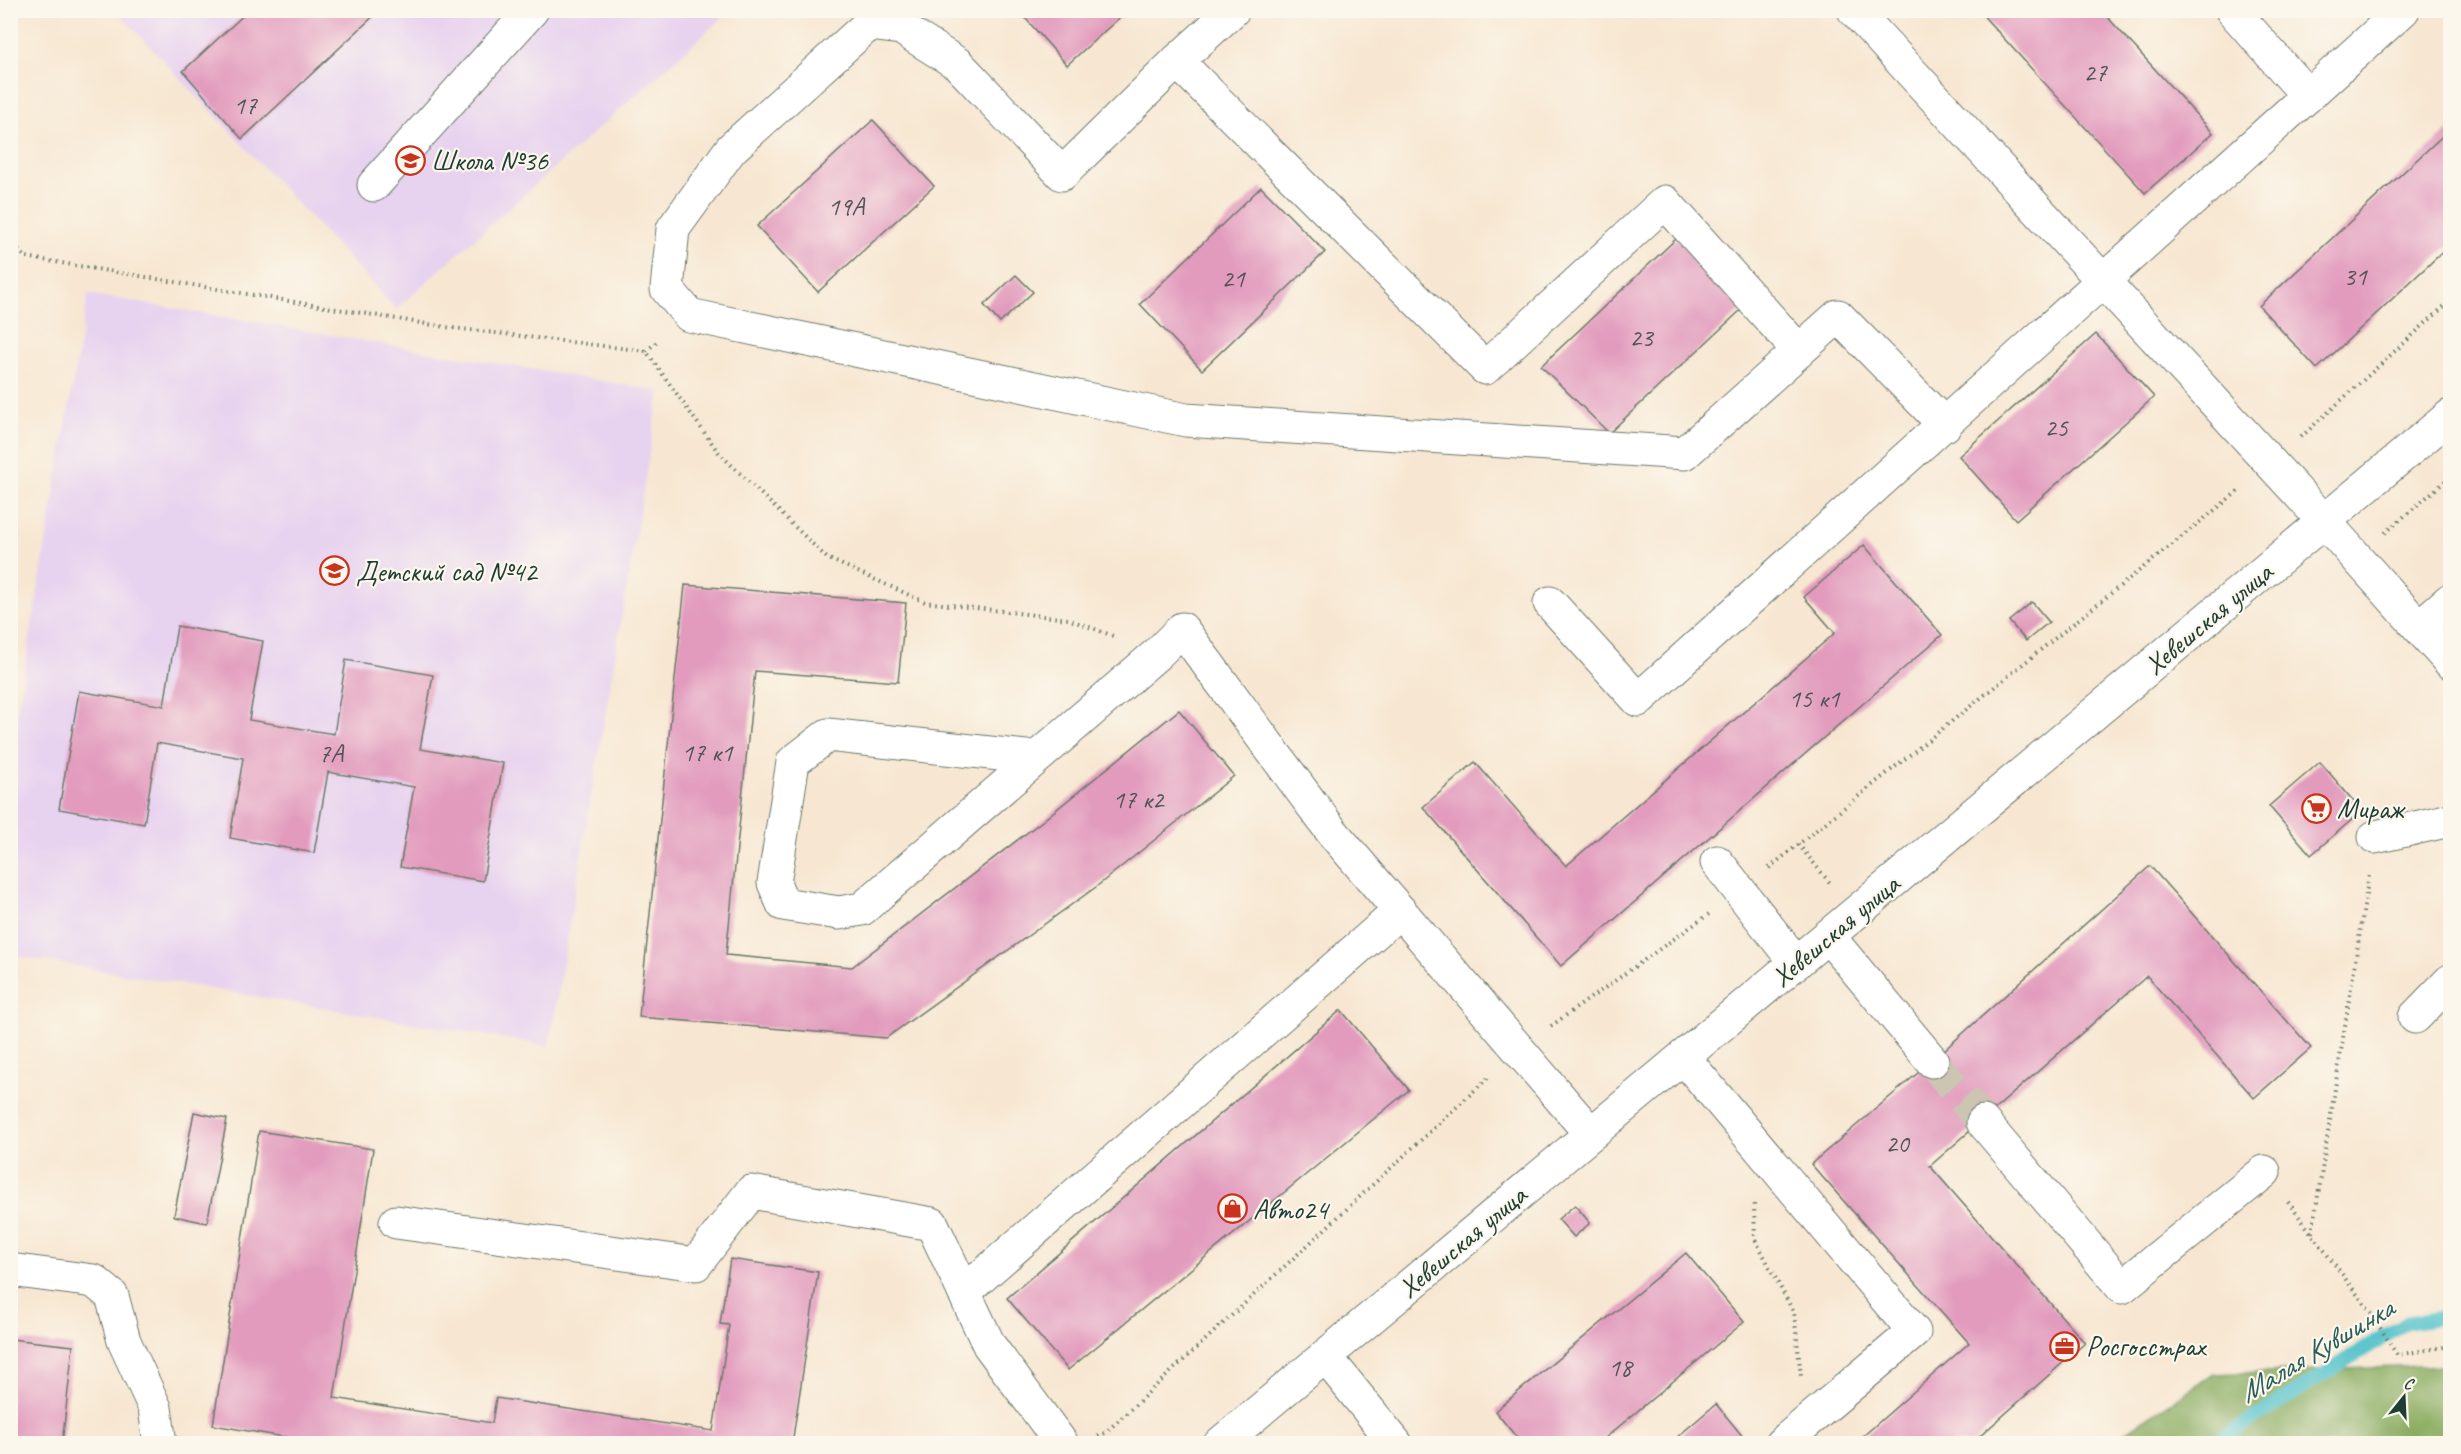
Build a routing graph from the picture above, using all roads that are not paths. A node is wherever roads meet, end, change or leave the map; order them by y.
1 (532, 10) edge
2 (1233, 10) edge
3 (1854, 10) edge
4 (2232, 10) edge
5 (2403, 10) edge
6 (1177, 61) junction
7 (2308, 96) junction
8 (374, 185) dead end
9 (2104, 282) junction
10 (1799, 351) junction
11 (2451, 416) edge
12 (1945, 425) junction
13 (2324, 521) junction
14 (2451, 600) edge
15 (1550, 603) dead end
16 (2419, 627) junction
17 (2451, 662) edge
18 (1035, 758) junction
19 (2451, 820) edge
20 (2375, 837) road end
21 (1717, 862) dead end
22 (1400, 911) junction
23 (1828, 936) junction
24 (1796, 963) junction
25 (2451, 981) edge
26 (2415, 1017) dead end
27 (1683, 1057) junction
28 (1932, 1061) tunnel mouth
29 (1983, 1122) tunnel mouth
30 (1591, 1134) junction
31 (2264, 1172) road end
32 (396, 1222) dead end
33 (10, 1270) edge
34 (964, 1292) junction
35 (1325, 1356) junction
36 (160, 1443) edge
37 (1062, 1443) edge
38 (1220, 1443) edge
39 (1396, 1443) edge
40 (1781, 1443) edge

1 - 8 street
2 - 6 street
3 - 9 street
4 - 7 street
5 - 7 street
6 - 10 street
6 - 10 street
7 - 9 street
9 - 12 street
9 - 13 street
10 - 12 street
11 - 13 street, Хевешская улица
12 - 15 street
13 - 16 street
13 - 23 street, Хевешская улица
14 - 16 street
16 - 17 street
18 - 18 street
18 - 22 street
19 - 20 street
21 - 24 street
22 - 30 street
22 - 34 street
23 - 24 street, Хевешская улица
23 - 28 street
24 - 27 street, Хевешская улица
25 - 26 street
27 - 30 street, Хевешская улица
27 - 40 street
29 - 31 street
30 - 35 street, Хевешская улица
32 - 34 street
33 - 36 street
34 - 37 street
35 - 38 street, Хевешская улица
35 - 39 street

